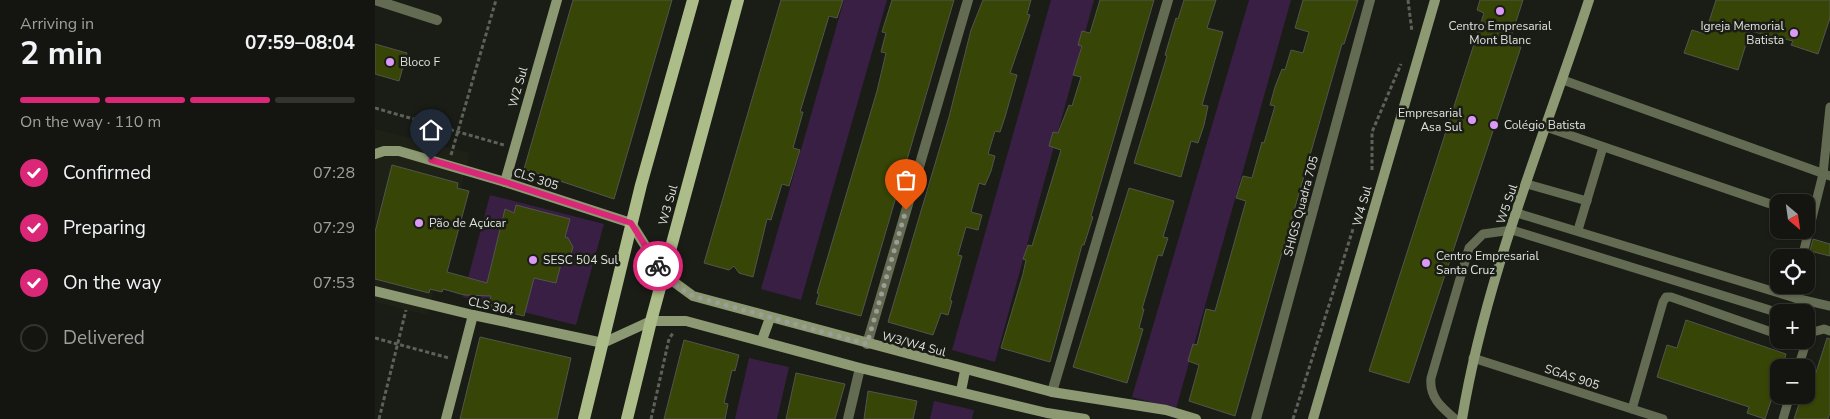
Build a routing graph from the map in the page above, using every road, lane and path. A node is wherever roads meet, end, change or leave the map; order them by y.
1 (375, 0) edge
2 (496, 0) edge
3 (557, 0) edge
4 (693, 0) edge
5 (739, 0) edge
6 (968, 0) edge
7 (1168, 0) edge
8 (1369, 0) edge
9 (1408, 0) edge
10 (1435, 0) edge
11 (1589, 0) edge
12 (437, 20) dead end
13 (1412, 34) dead end
14 (1404, 58) dead end
15 (1563, 80) junction
16 (1830, 107) edge
17 (375, 108) edge
18 (1546, 128) junction
19 (458, 131) junction
20 (514, 147) junction
21 (1603, 147) junction
22 (375, 154) edge
23 (448, 165) junction
24 (1372, 171) dead end
25 (1826, 175) edge
26 (505, 182) junction
27 (1527, 184) junction
28 (1587, 201) junction
29 (1815, 202) edge
30 (1770, 204) edge
31 (1517, 213) junction
32 (631, 223) junction
33 (1354, 226) dead end
34 (1512, 230) junction
35 (1579, 230) junction
36 (663, 274) junction
37 (375, 291) edge
38 (1796, 294) edge
39 (1795, 298) junction
40 (408, 299) junction
41 (1830, 306) edge
42 (1770, 310) edge
43 (473, 315) junction
44 (769, 318) junction
45 (651, 321) junction
46 (1815, 331) edge
47 (1830, 331) edge
48 (1770, 332) edge
49 (681, 333) dead end
50 (375, 338) edge
51 (763, 340) junction
52 (603, 343) junction
53 (397, 344) junction
54 (867, 344) junction
55 (1473, 358) junction
56 (461, 362) junction
57 (860, 368) junction
58 (965, 371) junction
59 (961, 391) junction
60 (1052, 392) junction
61 (1787, 404) edge
62 (1632, 409) junction
63 (1164, 414) edge
64 (1046, 416) edge
65 (379, 419) edge
66 (447, 419) edge
67 (584, 419) edge
68 (627, 419) edge
69 (651, 419) edge
70 (848, 419) edge
71 (1085, 419) edge
72 (1196, 419) edge
73 (1256, 419) edge
74 (1293, 419) edge
75 (1313, 419) edge
76 (1455, 419) edge
77 (1462, 419) edge
78 (1663, 419) edge
79 (1783, 419) edge

1 - 12 street
2 - 19 path
3 - 20 main road, W2 Sul
4 - 32 main road
5 - 36 main road, W3 Sul
6 - 54 street
7 - 60 street
8 - 73 street, SHIGS Quadra 705
9 - 13 path
10 - 75 main road, W4 Sul
11 - 15 main road, W5 Sul
14 - 24 path
15 - 18 main road, W5 Sul
15 - 25 lane
16 - 25 lane
17 - 19 path
18 - 21 lane
18 - 27 main road, W5 Sul
19 - 20 path
19 - 23 path
20 - 26 main road, W2 Sul
21 - 28 lane
21 - 30 lane
22 - 23 main road, CLS 305
23 - 26 main road, CLS 305
25 - 29 lane
26 - 32 main road, CLS 305
27 - 28 lane
27 - 31 main road, W5 Sul
28 - 35 lane
31 - 34 main road, W5 Sul
31 - 35 lane
32 - 36 main road, W3/W4 Sul
32 - 52 main road
33 - 74 path
34 - 42 lane
34 - 55 main road, W5 Sul
34 - 76 lane
35 - 39 lane
36 - 44 main road, W3/W4 Sul
36 - 45 main road, W3 Sul
37 - 40 main road, CLS 304
38 - 39 lane
39 - 41 lane
40 - 43 main road, CLS 304
40 - 53 path
43 - 52 main road, CLS 304
43 - 56 main road
44 - 51 main road
44 - 54 main road, W3/W4 Sul
45 - 51 main road
45 - 52 main road
45 - 68 main road, W3 Sul
46 - 47 lane
48 - 62 lane
49 - 69 path
50 - 53 path
51 - 57 main road
52 - 67 main road
53 - 56 path
53 - 65 path
54 - 58 main road, W3/W4 Sul
55 - 62 lane, SGAS 905
55 - 77 main road, W5 Sul
56 - 66 main road
57 - 59 main road
57 - 70 street
58 - 59 main road
58 - 60 main road, W3/W4 Sul
59 - 64 main road
60 - 63 main road, W3/W4 Sul
61 - 79 lane
62 - 78 lane, SGAS 905
63 - 72 main road, W3/W4 Sul
64 - 71 main road

